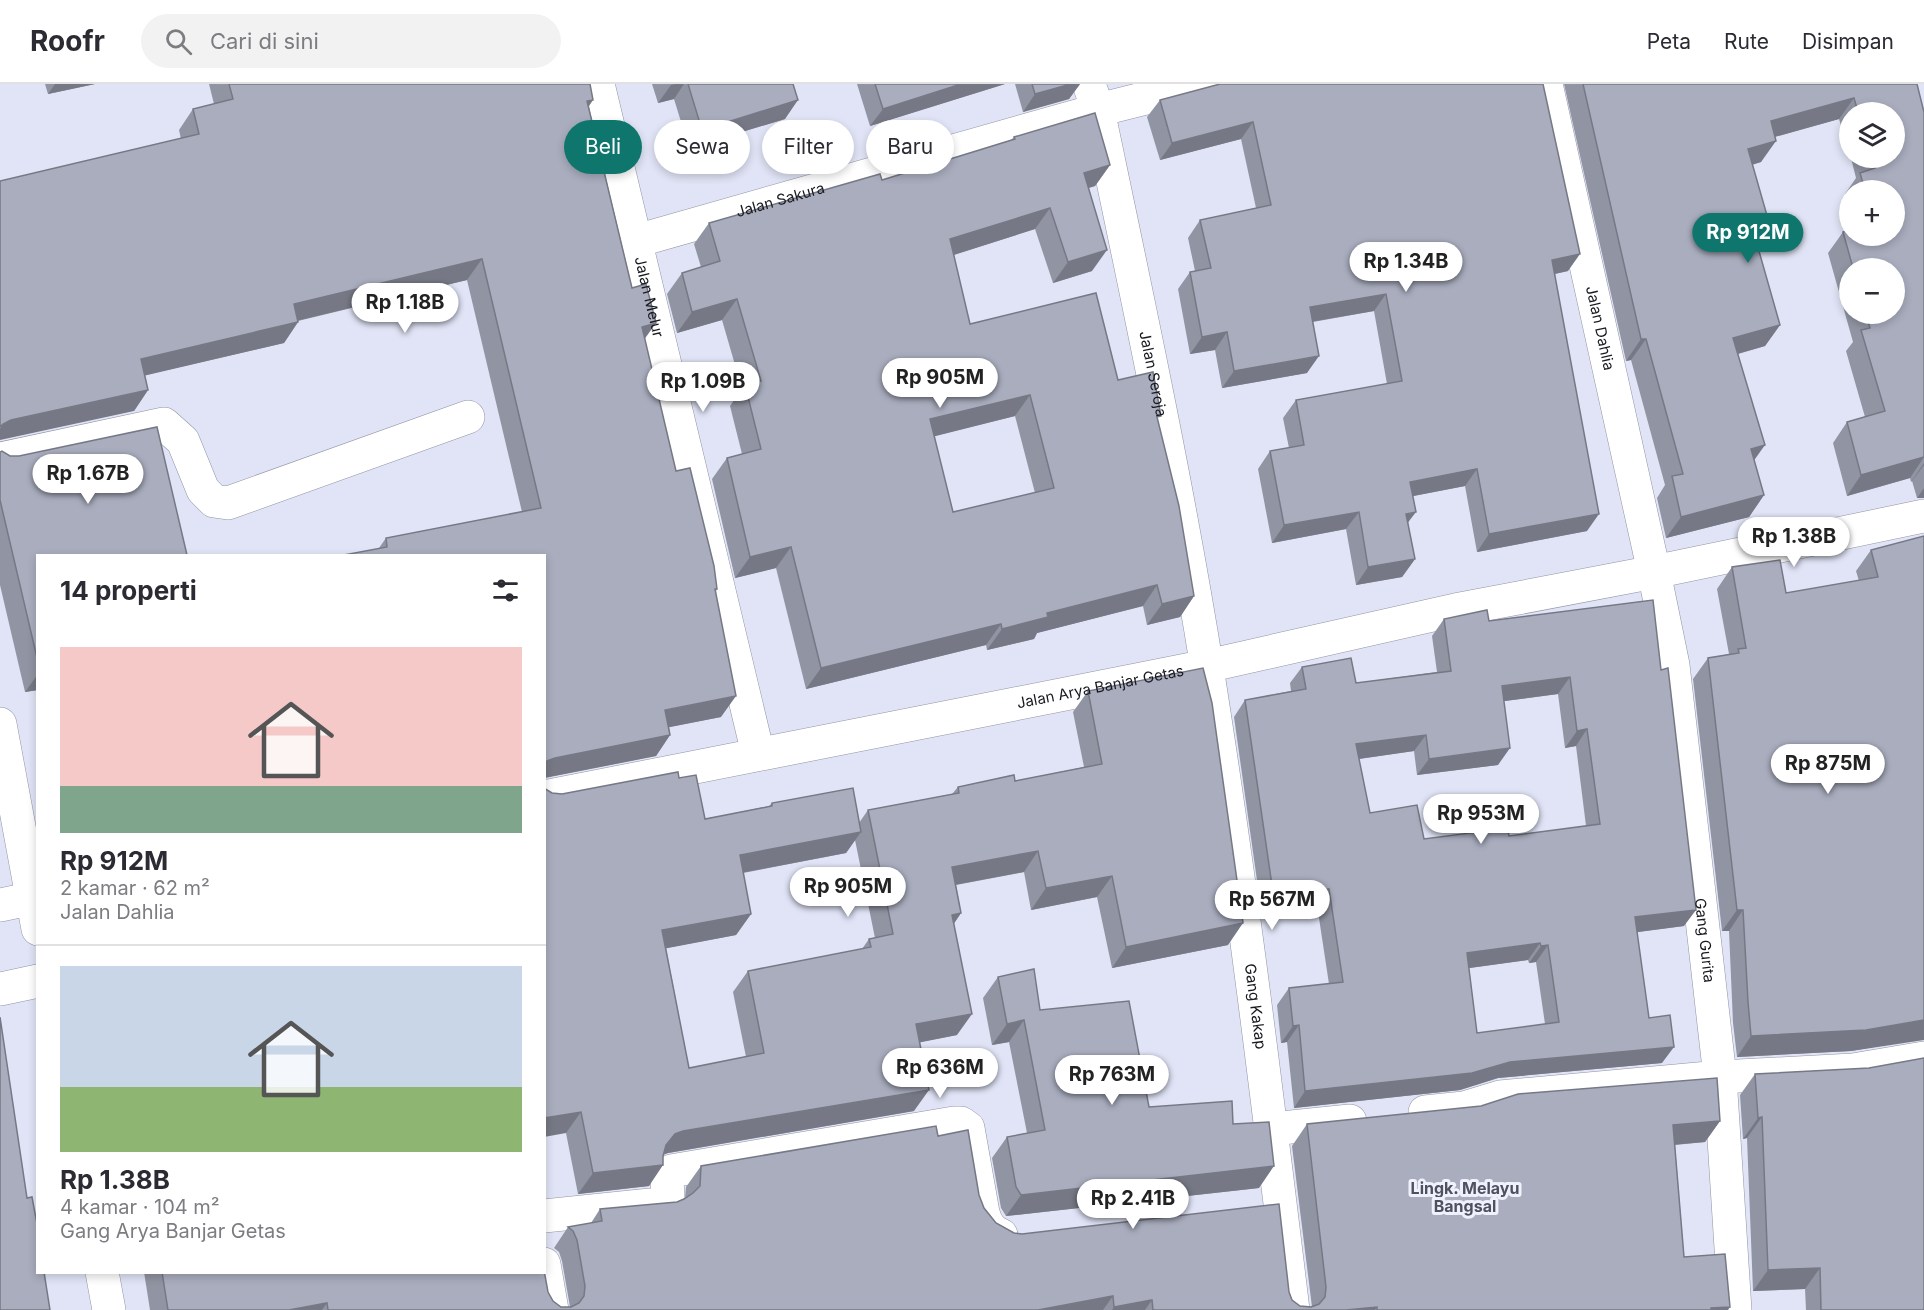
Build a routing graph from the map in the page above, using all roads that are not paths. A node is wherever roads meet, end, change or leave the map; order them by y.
1 (598, 84) edge
2 (1202, 84) edge
3 (1546, 84) edge
4 (1093, 97) edge
5 (636, 241) junction
6 (468, 417) dead end
7 (0, 459) edge
8 (1924, 516) edge
9 (1654, 572) junction
10 (1207, 666) junction
11 (0, 724) edge
12 (758, 754) junction
13 (26, 793) edge
14 (546, 797) edge
15 (0, 905) edge
16 (36, 908) edge
17 (36, 981) edge
18 (0, 989) edge
19 (1924, 1058) edge
20 (1720, 1077) junction
21 (1271, 1129) junction
22 (1280, 1204) junction
23 (1246, 1208) edge
24 (546, 1216) edge
25 (1028, 1233) edge
26 (102, 1274) edge
27 (546, 1274) edge
28 (109, 1310) edge
29 (552, 1310) edge
30 (1293, 1310) edge
31 (1735, 1310) edge

1 - 5 street, Jalan Melur
2 - 4 street, Jalan Sakura
3 - 9 street, Jalan Dahlia
4 - 5 street, Jalan Sakura
4 - 10 street, Jalan Seroja
5 - 12 street, Jalan Melur
6 - 7 street
8 - 9 street, Jalan Arya Banjar Getas
9 - 10 street, Jalan Arya Banjar Getas
9 - 20 street, Gang Gurita
10 - 12 street, Jalan Arya Banjar Getas
10 - 21 street, Gang Kakap
11 - 13 street
12 - 14 street, Jalan Arya Banjar Getas
13 - 16 street
15 - 16 street
17 - 18 street
19 - 20 street
20 - 21 street
20 - 31 street, Gang Gurita
21 - 22 street, Gang Kakap
22 - 23 street
22 - 30 street, Gang Kakap
24 - 25 street
26 - 28 street
27 - 29 street

